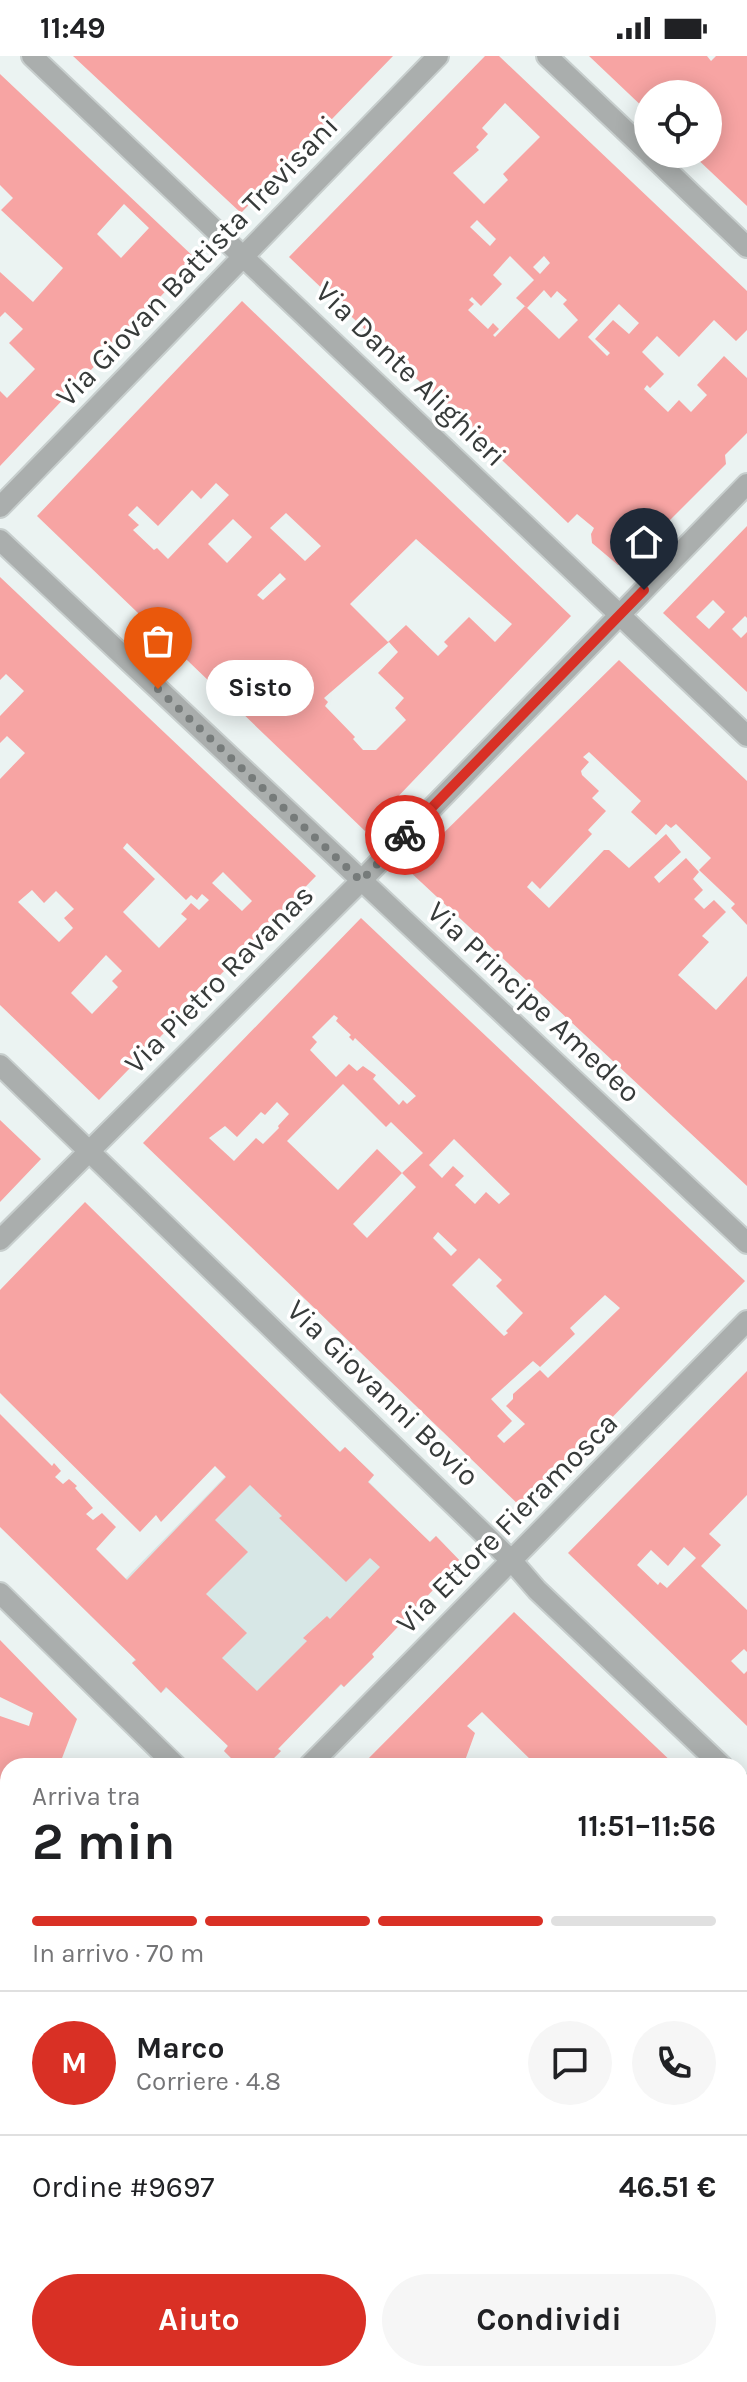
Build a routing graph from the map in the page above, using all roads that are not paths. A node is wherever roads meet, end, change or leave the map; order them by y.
1 (32, 56) edge
2 (438, 56) edge
3 (547, 56) edge
4 (634, 139) edge
5 (665, 168) edge
6 (747, 247) edge
7 (243, 256) junction
8 (747, 484) edge
9 (0, 507) edge
10 (0, 540) edge
11 (620, 615) junction
12 (747, 736) edge
13 (361, 881) junction
14 (0, 1065) edge
15 (89, 1150) junction
16 (0, 1240) edge
17 (747, 1243) edge
18 (747, 1321) edge
19 (512, 1561) junction
20 (0, 1593) edge
21 (168, 1758) edge
22 (317, 1758) edge
23 (714, 1758) edge

1 - 7 street, Via Dante Alighieri
2 - 7 street, Via Giovan Battista Trevisani
3 - 4 street
5 - 6 street
7 - 9 street, Via Giovan Battista Trevisani
7 - 11 street, Via Dante Alighieri
8 - 11 street, Via Pietro Ravanas
10 - 13 street, Via Principe Amedeo
11 - 12 street, Via Dante Alighieri
11 - 13 street, Via Pietro Ravanas
13 - 15 street, Via Pietro Ravanas
13 - 17 street, Via Principe Amedeo
14 - 15 street, Via Giovanni Bovio
15 - 16 street, Via Pietro Ravanas
15 - 19 street, Via Giovanni Bovio
18 - 19 street, Via Ettore Fieramosca
19 - 22 street, Via Ettore Fieramosca
19 - 23 street, Via Giovanni Bovio
20 - 21 street

